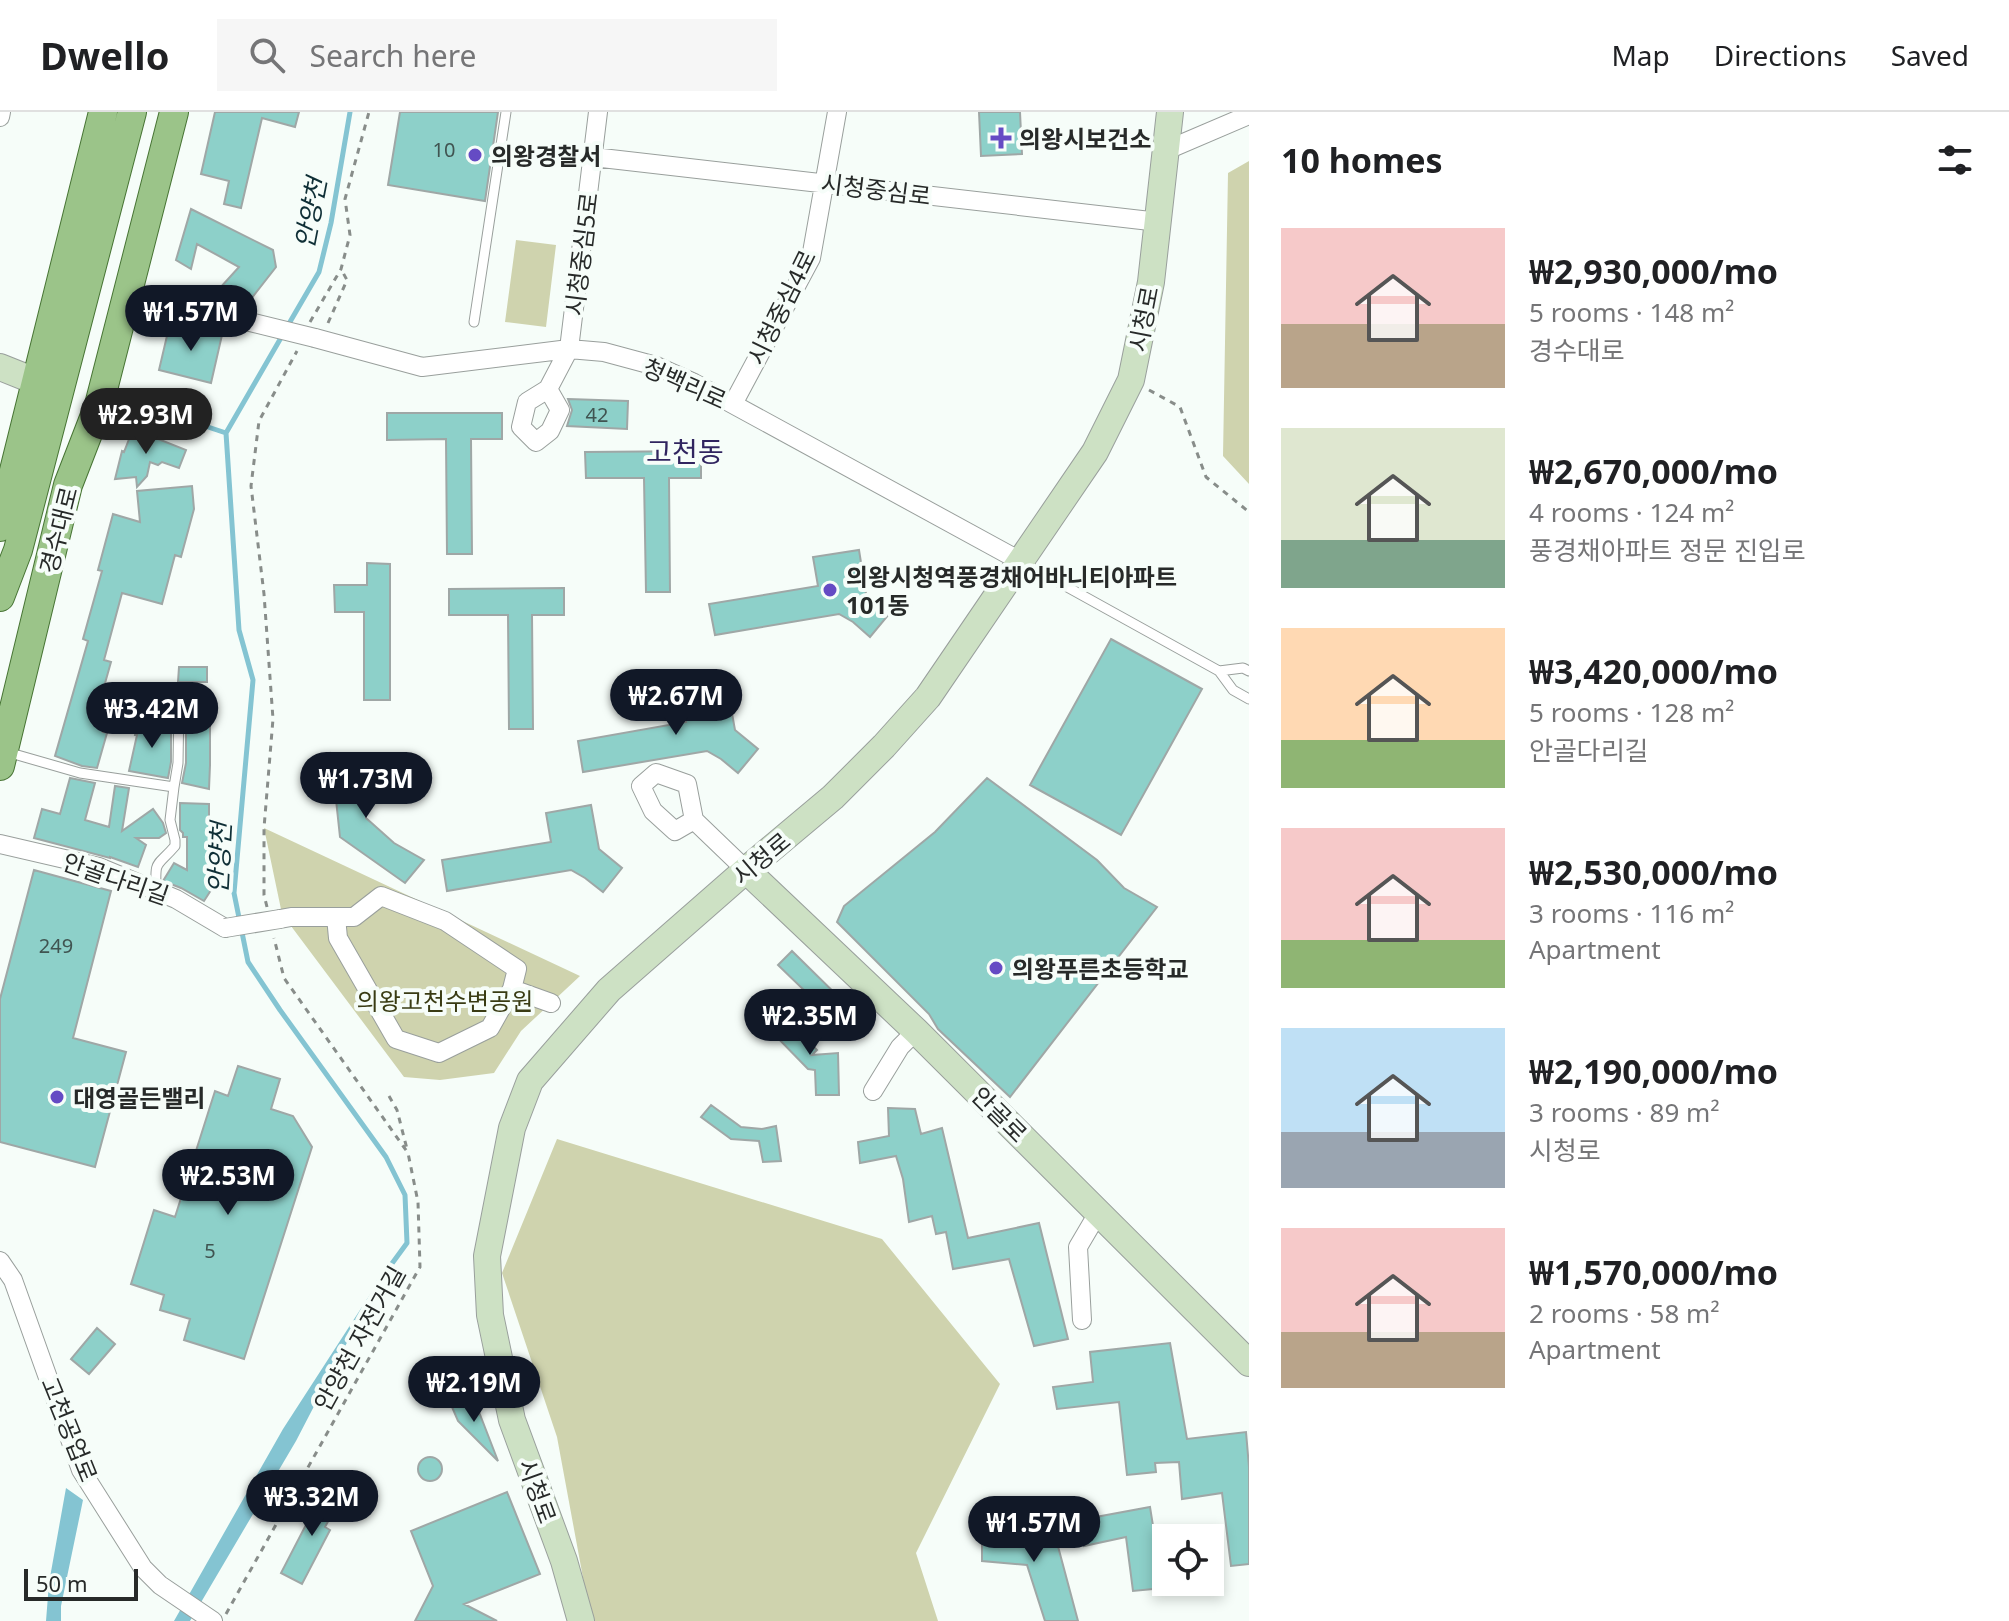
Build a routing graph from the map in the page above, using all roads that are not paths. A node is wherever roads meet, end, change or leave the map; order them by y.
1 (103, 112) edge
2 (132, 112) edge
3 (150, 112) edge
4 (174, 112) edge
5 (506, 112) edge
6 (598, 112) edge
7 (837, 112) edge
8 (1170, 112) edge
9 (1249, 115) edge
10 (1167, 150) junction
11 (593, 157) junction
12 (823, 183) junction
13 (1159, 222) junction
14 (127, 297) junction
15 (474, 322) dead end
16 (569, 349) junction
17 (0, 367) edge
18 (35, 381) junction
19 (548, 389) dead end
20 (733, 404) junction
21 (68, 485) junction
22 (0, 527) edge
23 (1022, 562) junction
24 (0, 597) edge
25 (1219, 671) junction
26 (1249, 671) edge
27 (1249, 699) edge
28 (179, 702) dead end
29 (2, 758) edge
30 (174, 787) junction
31 (694, 820) dead end
32 (0, 844) edge
33 (746, 870) junction
34 (156, 891) junction
35 (336, 917) junction
36 (512, 989) junction
37 (551, 1003) dead end
38 (916, 1031) junction
39 (873, 1091) dead end
40 (1098, 1213) junction
41 (0, 1261) edge
42 (1082, 1320) dead end
43 (1249, 1363) edge
44 (213, 1621) edge
45 (581, 1621) edge

1 - 18 main road
2 - 24 main road
3 - 21 main road
4 - 14 main road, 경수대로
5 - 15 lane
6 - 11 street, 시청중심5로
7 - 12 street, 시청중심4로
8 - 10 street, 시청로
9 - 10 street
10 - 13 street, 시청로
11 - 12 street, 시청중심로
11 - 16 street, 시청중심5로
12 - 13 street, 시청중심로
12 - 20 street, 시청중심4로
13 - 23 street, 시청로
14 - 16 street, 청백리로, bridge
14 - 21 main road, 경수대로
16 - 19 street
16 - 20 street, 청백리로
17 - 18 street
18 - 22 main road
20 - 23 street, 청백리로
21 - 29 main road, 경수대로
23 - 25 lane
23 - 33 street, 시청로
25 - 26 lane
25 - 27 lane
28 - 30 lane
29 - 30 lane
30 - 34 lane
31 - 33 street
32 - 34 street, 안골다리길
33 - 38 street, 안골로
33 - 45 street, 시청로
34 - 35 street, 안골다리길, bridge
35 - 36 street
35 - 36 street
36 - 37 street
38 - 39 street
38 - 40 street, 안골로
40 - 42 street
40 - 43 street, 안골로
41 - 44 street, 고천공업로

